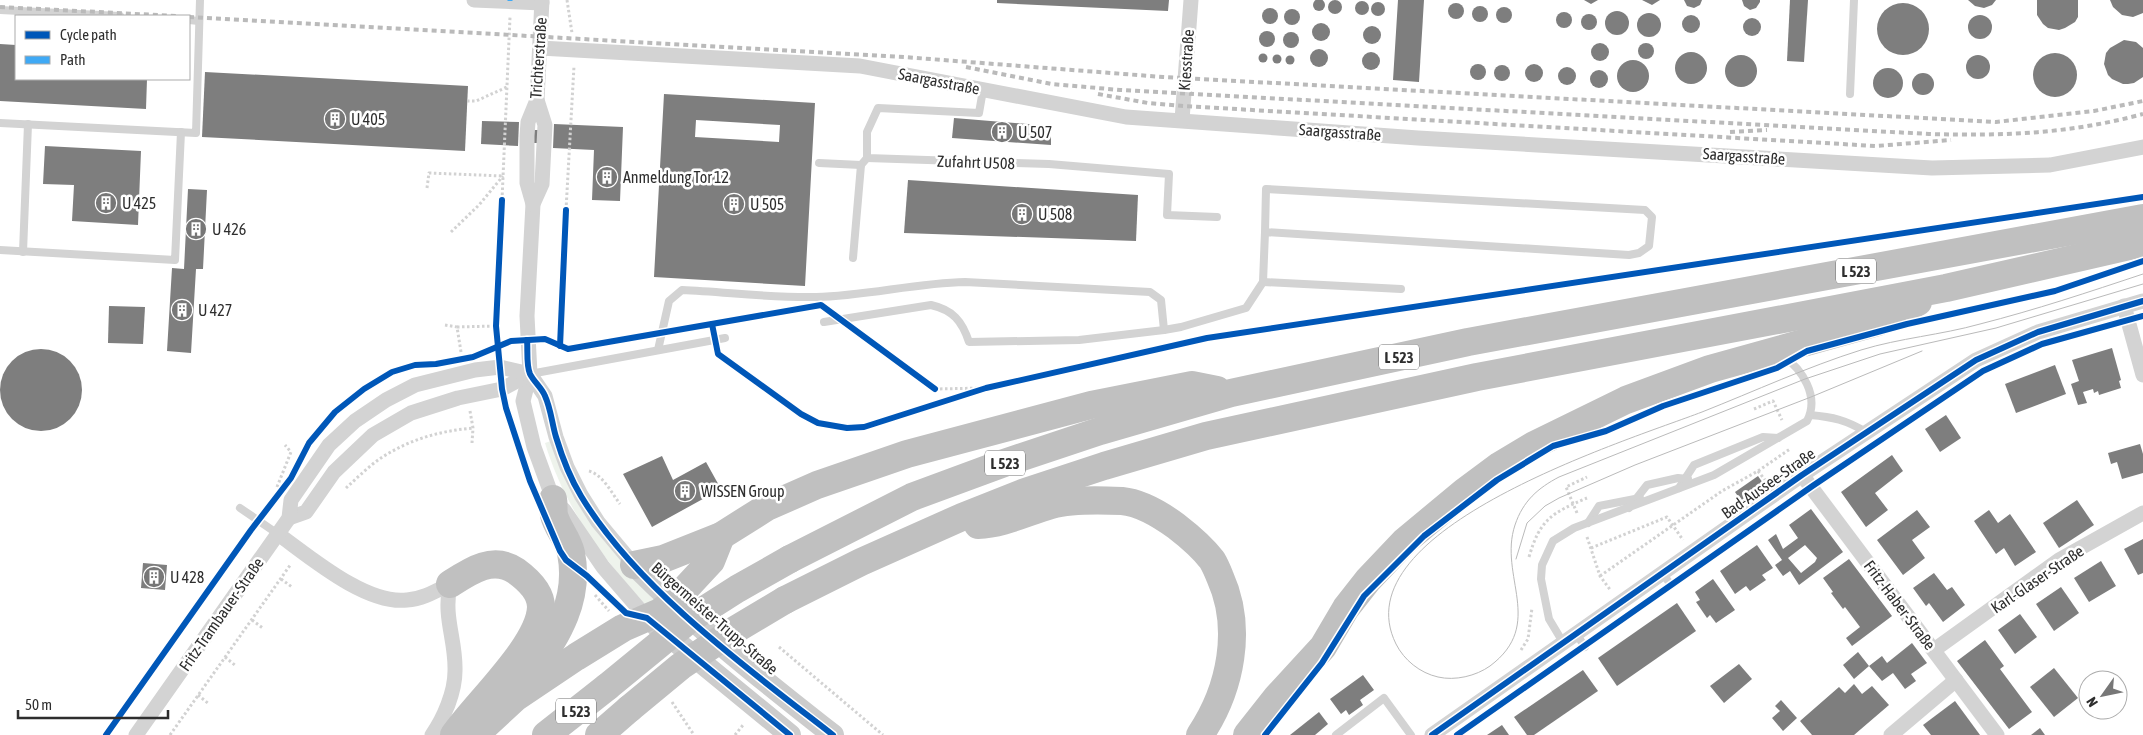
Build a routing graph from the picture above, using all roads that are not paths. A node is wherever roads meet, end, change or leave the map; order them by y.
1 (200, 0) edge
2 (474, 0) edge
3 (1190, 0) edge
4 (1854, 0) edge
5 (542, 1) edge
6 (0, 10) edge
7 (100, 15) edge
8 (190, 20) edge
9 (199, 20) junction
10 (540, 48) junction
11 (983, 90) junction
12 (1850, 94) dead end
13 (537, 100) junction
14 (1182, 120) junction
15 (0, 123) edge
16 (28, 124) junction
17 (181, 132) junction
18 (2143, 147) edge
19 (867, 158) junction
20 (819, 163) dead end
21 (860, 165) junction
22 (533, 204) junction
23 (1217, 217) dead end
24 (2143, 218) edge
25 (1265, 232) junction
26 (2143, 243) edge
27 (0, 250) edge
28 (23, 252) junction
29 (853, 258) dead end
30 (1263, 282) junction
31 (1946, 288) junction
32 (1401, 289) dead end
33 (2143, 301) edge
34 (2124, 306) junction
35 (824, 322) dead end
36 (1164, 330) junction
37 (725, 338) dead end
38 (658, 350) junction
39 (1776, 351) junction
40 (530, 374) junction
41 (2143, 375) edge
42 (1231, 393) junction
43 (1810, 415) junction
44 (1866, 432) junction
45 (1780, 438) junction
46 (1802, 475) junction
47 (1685, 478) junction
48 (1702, 479) junction
49 (1680, 488) junction
50 (1637, 498) junction
51 (1654, 498) junction
52 (553, 500) junction
53 (240, 508) dead end
54 (1629, 508) junction
55 (2143, 513) edge
56 (289, 518) junction
57 (1585, 524) junction
58 (937, 528) junction
59 (278, 534) junction
60 (721, 536) junction
61 (634, 565) junction
62 (450, 584) junction
63 (672, 603) junction
64 (647, 618) junction
65 (1564, 644) junction
66 (1934, 650) junction
67 (1956, 680) junction
68 (515, 698) junction
69 (136, 735) edge
70 (432, 735) edge
71 (454, 735) edge
72 (475, 735) edge
73 (546, 735) edge
74 (599, 735) edge
75 (790, 735) edge
76 (833, 735) edge
77 (1200, 735) edge
78 (1247, 735) edge
79 (1336, 735) edge
80 (1410, 735) edge
81 (1432, 735) edge
82 (1891, 735) edge
83 (1997, 735) edge

1 - 9 lane
2 - 5 street
3 - 14 street, Kiesstraße
4 - 12 lane
5 - 10 street, Trichterstraße
6 - 7 lane
8 - 9 lane
9 - 17 lane
10 - 11 street, Saargasstraße
10 - 13 street, Trichterstraße
11 - 14 street, Saargasstraße
11 - 19 lane
13 - 22 street, Trichterstraße
13 - 22 street, Trichterstraße
14 - 18 street, Saargasstraße
15 - 16 lane
16 - 17 lane
16 - 28 lane
17 - 28 lane
19 - 21 lane
19 - 23 lane, Zufahrt U508
20 - 21 lane
21 - 29 lane
22 - 40 street, Trichterstraße
24 - 42 highway, L 523
25 - 25 lane
25 - 30 lane
26 - 31 highway, L 523
27 - 28 lane
30 - 32 lane
30 - 36 lane
31 - 39 highway
31 - 58 highway, L 523
33 - 34 street, Bad-Aussee-Straße
34 - 41 street
34 - 44 street, Bad-Aussee-Straße
35 - 36 lane
36 - 38 lane
37 - 38 lane
38 - 40 lane
39 - 43 lane
39 - 78 highway
40 - 52 street
40 - 56 street, Fritz-Trambauer-Straße
40 - 56 street, Fritz-Trambauer-Straße
40 - 61 street, Bürgermeister-Trupp-Straße
42 - 60 highway
42 - 73 highway, L 523, bridge
43 - 44 lane
43 - 45 lane
44 - 46 street, Bad-Aussee-Straße
45 - 47 lane
45 - 48 lane
46 - 65 street, Bad-Aussee-Straße
46 - 66 street, Fritz-Haber-Straße
47 - 48 lane
47 - 49 lane
47 - 50 lane
48 - 49 lane
49 - 51 lane
50 - 51 lane
50 - 54 lane
50 - 57 lane
51 - 54 lane
52 - 64 street
52 - 68 highway
53 - 59 lane
54 - 57 lane
55 - 66 street, Karl-Glaser-Straße
56 - 59 street, Fritz-Trambauer-Straße
57 - 65 lane
58 - 74 highway, L 523, bridge
58 - 77 highway
59 - 62 street
59 - 69 street, Fritz-Trambauer-Straße
60 - 61 highway
60 - 63 highway
61 - 63 street, Bürgermeister-Trupp-Straße
62 - 70 street
62 - 71 highway
63 - 64 highway
63 - 76 street, Bürgermeister-Trupp-Straße
64 - 68 highway
64 - 75 street
65 - 81 street, Bad-Aussee-Straße
66 - 67 street, Fritz-Haber-Straße
67 - 82 street
67 - 83 street, Fritz-Haber-Straße
68 - 72 highway
79 - 80 lane

